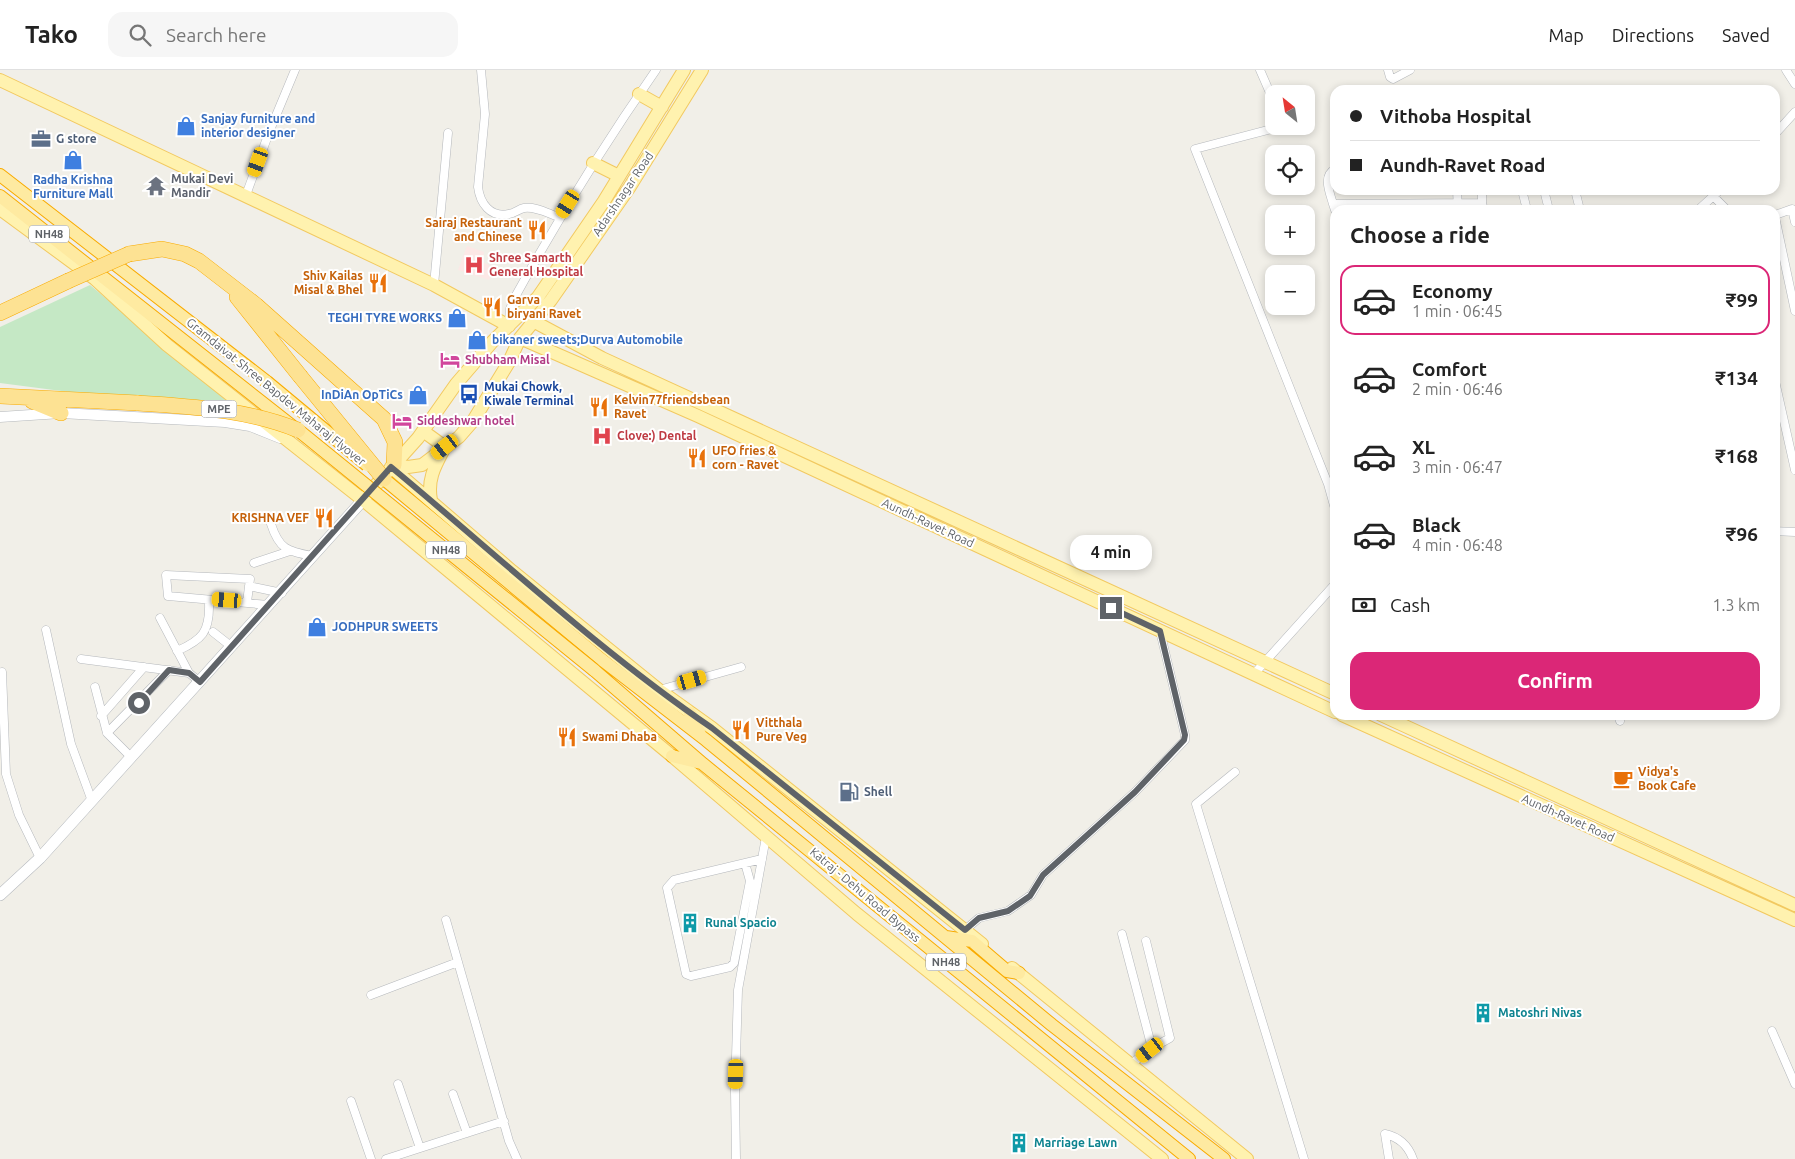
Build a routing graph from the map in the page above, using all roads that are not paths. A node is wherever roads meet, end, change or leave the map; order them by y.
1 (295, 70) edge
2 (481, 70) edge
3 (656, 70) edge
4 (684, 70) edge
5 (702, 70) edge
6 (1260, 70) edge
7 (1388, 70) edge
8 (1410, 70) edge
9 (1786, 70) edge
10 (0, 80) edge
11 (1795, 84) edge
12 (1267, 85) edge
13 (639, 94) junction
14 (662, 107) junction
15 (1795, 112) edge
16 (1780, 128) edge
17 (1265, 130) edge
18 (448, 133) dead end
19 (593, 163) junction
20 (1330, 173) edge
21 (0, 176) edge
22 (619, 176) junction
23 (1330, 190) edge
24 (246, 195) junction
25 (0, 196) edge
26 (1713, 196) joint
27 (1706, 205) edge
28 (1722, 205) edge
29 (0, 209) edge
30 (1780, 214) edge
31 (559, 217) junction
32 (1795, 222) edge
33 (1780, 239) edge
34 (214, 272) junction
35 (96, 275) junction
36 (434, 285) junction
37 (1793, 299) edge
38 (1795, 311) edge
39 (0, 313) edge
40 (533, 322) junction
41 (509, 326) junction
42 (520, 338) junction
43 (0, 396) edge
44 (22, 396) junction
45 (1780, 402) edge
46 (61, 413) junction
47 (0, 417) edge
48 (298, 430) junction
49 (423, 431) junction
50 (285, 440) junction
51 (445, 447) junction
52 (1793, 455) edge
53 (389, 470) junction
54 (1795, 470) edge
55 (1330, 491) edge
56 (363, 500) junction
57 (431, 500) junction
58 (271, 524) dead end
59 (1780, 531) edge
60 (1795, 532) edge
61 (290, 551) junction
62 (312, 556) junction
63 (254, 563) dead end
64 (249, 586) junction
65 (1330, 589) edge
66 (282, 592) junction
67 (247, 602) junction
68 (209, 603) dead end
69 (269, 605) junction
70 (160, 618) dead end
71 (46, 630) dead end
72 (1160, 631) junction
73 (213, 632) dead end
74 (232, 647) junction
75 (177, 651) junction
76 (81, 659) dead end
77 (1264, 661) junction
78 (597, 664) junction
79 (144, 667) junction
80 (741, 667) dead end
81 (169, 670) junction
82 (2, 672) dead end
83 (189, 673) junction
84 (1254, 674) junction
85 (200, 682) junction
86 (95, 687) dead end
87 (659, 690) junction
88 (1330, 692) edge
89 (1330, 710) edge
90 (682, 712) junction
91 (101, 716) junction
92 (1353, 720) edge
93 (1392, 720) edge
94 (107, 733) junction
95 (672, 756) junction
96 (131, 757) junction
97 (703, 764) junction
98 (1235, 772) dead end
99 (92, 801) junction
100 (766, 837) junction
101 (40, 858) junction
102 (762, 859) junction
103 (745, 863) junction
104 (0, 896) edge
105 (1795, 905) edge
106 (446, 920) dead end
107 (1795, 920) edge
108 (965, 930) junction
109 (1122, 934) dead end
110 (944, 936) junction
111 (1146, 941) dead end
112 (458, 962) junction
113 (1019, 973) junction
114 (371, 995) dead end
115 (1772, 1031) dead end
116 (1152, 1048) junction
117 (1131, 1064) junction
118 (398, 1084) dead end
119 (1795, 1084) edge
120 (453, 1094) dead end
121 (351, 1101) dead end
122 (504, 1121) junction
123 (467, 1133) junction
124 (420, 1148) junction
125 (371, 1159) edge
126 (386, 1159) edge
127 (517, 1159) edge
128 (736, 1159) edge
129 (1162, 1159) edge
130 (1189, 1159) edge
131 (1224, 1159) edge
132 (1247, 1159) edge
133 (1304, 1159) edge
134 (1389, 1159) edge
135 (1413, 1159) edge

1 - 24 street
2 - 31 street
3 - 13 street
4 - 14 main road, Adarshnagar Road
5 - 40 main road, Adarshnagar Road
6 - 12 street
7 - 8 street
9 - 11 street
10 - 24 main road
13 - 14 main road
13 - 19 street
14 - 22 main road, Adarshnagar Road
15 - 16 street
17 - 55 street
18 - 36 street
19 - 22 main road
19 - 31 street
20 - 23 street
21 - 53 highway, Gramdaivat Shree Bapdev Maharaj Flyover / NH48, bridge
22 - 41 main road, Adarshnagar Road
24 - 36 main road
25 - 35 highway, NH48
26 - 27 street
26 - 28 street
29 - 35 main road
30 - 32 street
31 - 41 street
33 - 37 street
34 - 39 highway, bridge
34 - 53 highway, bridge
34 - 53 highway
35 - 48 highway, Gramdaivat Shree Bapdev Maharaj Flyover / NH48
35 - 50 main road
36 - 41 main road
37 - 38 street
40 - 42 main road, Adarshnagar Road
40 - 77 main road, Aundh-Ravet Road
41 - 49 main road, Adarshnagar Road
42 - 51 main road, Adarshnagar Road
42 - 72 main road, Aundh-Ravet Road
43 - 44 highway, MPE
44 - 46 highway
44 - 48 highway, MPE, bridge
45 - 52 street
46 - 47 street
46 - 50 street
48 - 78 highway, Gramdaivat Shree Bapdev Maharaj Flyover / NH48, bridge
49 - 51 main road
49 - 53 main road, Adarshnagar Road
50 - 56 main road
51 - 53 main road, Adarshnagar Road
51 - 57 main road
52 - 54 street
53 - 56 main road, Adarshnagar Road
53 - 57 main road
53 - 78 highway, Gramdaivat Shree Bapdev Maharaj Flyover / NH48
56 - 62 main road
56 - 95 main road
57 - 87 main road
58 - 61 street
59 - 60 street
61 - 62 street
61 - 63 street
62 - 66 main road
64 - 66 street
64 - 67 street
64 - 67 street
65 - 77 street
66 - 69 main road
67 - 69 street
68 - 75 street
69 - 74 main road
70 - 75 street
71 - 99 street
72 - 84 main road, Aundh-Ravet Road
72 - 108 street
73 - 74 street
74 - 85 main road
75 - 83 street
76 - 79 street
77 - 84 street
77 - 88 main road, Aundh-Ravet Road
78 - 90 highway, Gramdaivat Shree Bapdev Maharaj Flyover / NH48
78 - 97 highway, Gramdaivat Shree Bapdev Maharaj Flyover / NH48
79 - 81 street
79 - 91 street
80 - 87 street
81 - 83 street
81 - 94 street
82 - 101 street
83 - 85 street
84 - 89 main road, Aundh-Ravet Road
85 - 96 main road
86 - 91 street
87 - 90 main road
90 - 108 main road
90 - 110 highway, Katraj - Dehu Road Bypass / NH48
91 - 94 street
92 - 107 main road, Aundh-Ravet Road
93 - 105 main road, Aundh-Ravet Road
94 - 96 street
95 - 97 highway
95 - 100 main road
96 - 99 main road
97 - 130 highway, Katraj - Dehu Road Bypass / NH48
98 - 133 street
99 - 101 main road
100 - 102 street
100 - 129 main road
101 - 104 main road
102 - 103 street
102 - 128 street
103 - 103 street
106 - 112 street
108 - 113 main road
109 - 116 street
110 - 113 highway
110 - 131 highway, NH48
111 - 116 street
112 - 114 street
112 - 122 street
113 - 117 main road
115 - 119 street
116 - 117 street
117 - 132 main road
118 - 124 street
120 - 123 street
121 - 125 street
122 - 123 street
122 - 127 street
123 - 124 street
124 - 126 street
134 - 135 street

